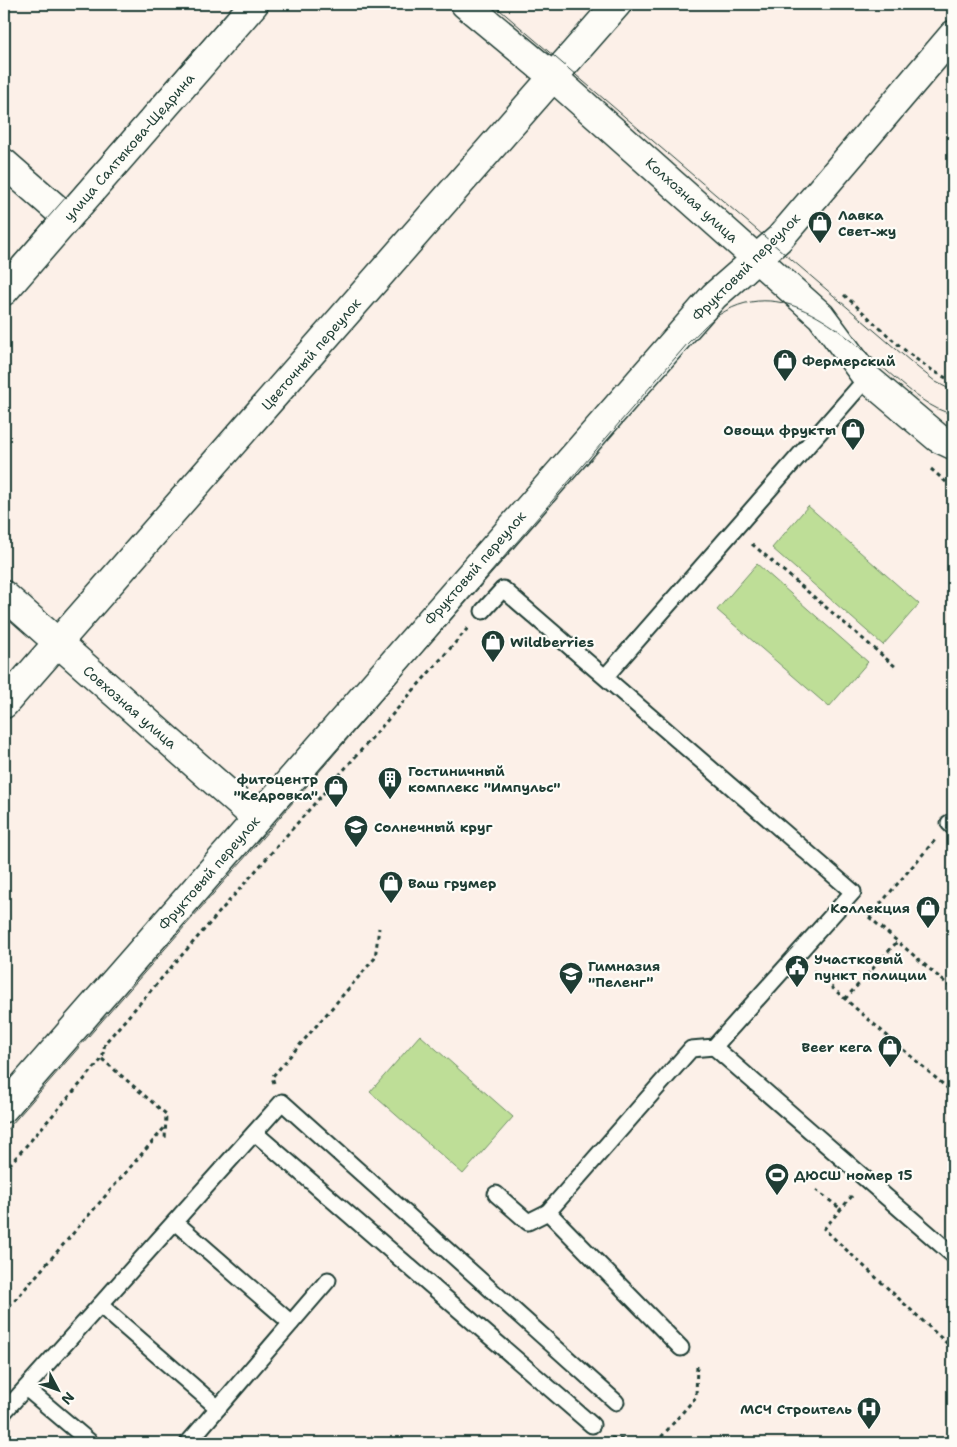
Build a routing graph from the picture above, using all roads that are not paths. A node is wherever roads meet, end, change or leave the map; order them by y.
1 (254, 4) edge
2 (465, 4) edge
3 (617, 4) edge
4 (953, 35) edge
5 (553, 77) junction
6 (4, 163) edge
7 (67, 218) junction
8 (757, 258) junction
9 (4, 291) edge
10 (867, 378) junction
11 (953, 445) edge
12 (4, 596) edge
13 (483, 611) road end
14 (58, 643) junction
15 (606, 676) junction
16 (4, 704) edge
17 (256, 818) junction
18 (714, 1047) junction
19 (4, 1108) edge
20 (255, 1133) junction
21 (496, 1194) dead end
22 (548, 1212) junction
23 (174, 1222) junction
24 (953, 1255) edge
25 (328, 1280) dead end
26 (100, 1305) junction
27 (291, 1323) junction
28 (681, 1348) road end
29 (26, 1388) junction
30 (616, 1402) dead end
31 (218, 1408) junction
32 (4, 1412) edge
33 (592, 1425) road end
34 (90, 1443) edge
35 (188, 1443) edge

1 - 7 street, улица Салтыкова-Щедрина
2 - 5 street, Колхозная улица
3 - 5 street, Цветочный переулок
4 - 8 street, Фруктовый переулок
5 - 8 street, Колхозная улица
5 - 14 street, Цветочный переулок
6 - 7 street
7 - 9 street, улица Салтыкова-Щедрина
8 - 10 street, Колхозная улица
8 - 17 street, Фруктовый переулок
10 - 11 street, Колхозная улица
10 - 15 lane
12 - 14 street, Совхозная улица
13 - 15 lane
14 - 16 street, Цветочный переулок
14 - 17 street, Совхозная улица
15 - 18 lane
17 - 19 street, Фруктовый переулок
18 - 22 lane
18 - 24 lane
20 - 23 lane
20 - 30 lane
20 - 33 lane
21 - 22 lane
22 - 28 lane
23 - 26 lane
23 - 27 lane
25 - 27 lane
26 - 29 lane
26 - 31 lane
27 - 31 lane
29 - 32 lane
29 - 34 lane
31 - 35 lane

